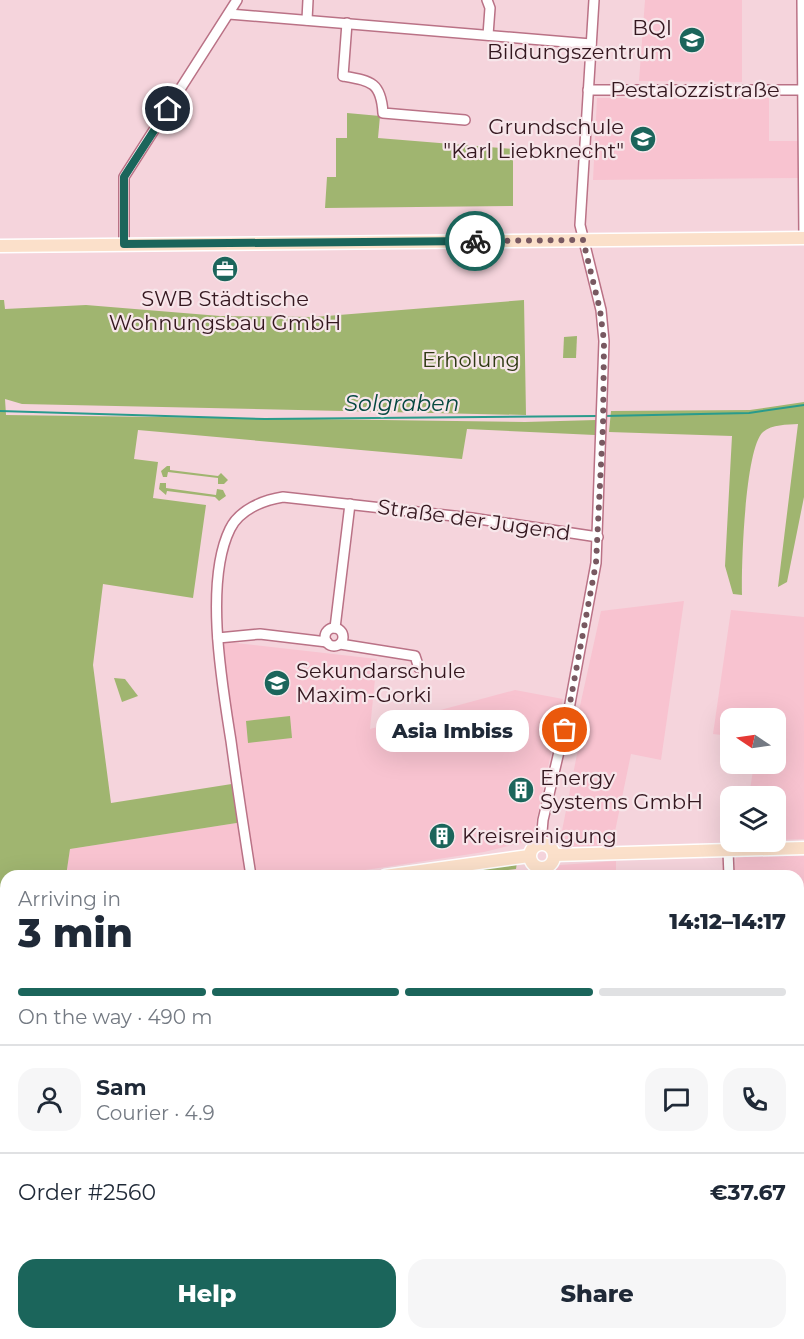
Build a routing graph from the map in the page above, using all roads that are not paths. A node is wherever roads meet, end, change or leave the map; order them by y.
1 (237, 0) edge
2 (308, 0) edge
3 (487, 0) edge
4 (594, 0) edge
5 (802, 0) edge
6 (229, 14) junction
7 (307, 20) junction
8 (347, 23) junction
9 (803, 29) edge
10 (488, 35) junction
11 (591, 44) junction
12 (588, 90) junction
13 (803, 90) edge
14 (465, 120) dead end
15 (804, 121) edge
16 (804, 238) edge
17 (583, 240) junction
18 (124, 244) junction
19 (0, 246) edge
20 (350, 504) junction
21 (598, 537) junction
22 (335, 628) junction
23 (218, 638) junction
24 (327, 642) junction
25 (340, 644) junction
26 (419, 668) dead end
27 (541, 844) junction
28 (804, 848) edge
29 (786, 849) edge
30 (720, 851) edge
31 (728, 852) edge
32 (554, 855) junction
33 (530, 856) junction
34 (250, 870) edge
35 (428, 870) edge
36 (539, 870) edge
37 (544, 870) edge
38 (729, 870) edge

1 - 6 street
2 - 7 street
3 - 10 street
4 - 11 street
5 - 9 street
6 - 7 street
6 - 18 street
7 - 8 street
8 - 10 street
8 - 14 street
9 - 13 street
10 - 11 street
11 - 12 street
12 - 13 street, Pestalozzistraße
12 - 17 street
13 - 15 street
15 - 16 street
16 - 17 main road
17 - 18 main road
17 - 21 street
18 - 19 main road
20 - 21 street, Straße der Jugend
20 - 22 street, Straße der Jugend
20 - 23 street, Straße der Jugend
21 - 27 street
22 - 24 street, Straße der Jugend
22 - 25 street, Straße der Jugend
23 - 24 street
23 - 34 street, Straße der Jugend
24 - 25 street
25 - 26 street
27 - 32 main road
27 - 33 main road
28 - 29 main road
30 - 32 main road
31 - 38 street
32 - 37 main road
33 - 35 main road
33 - 36 main road

